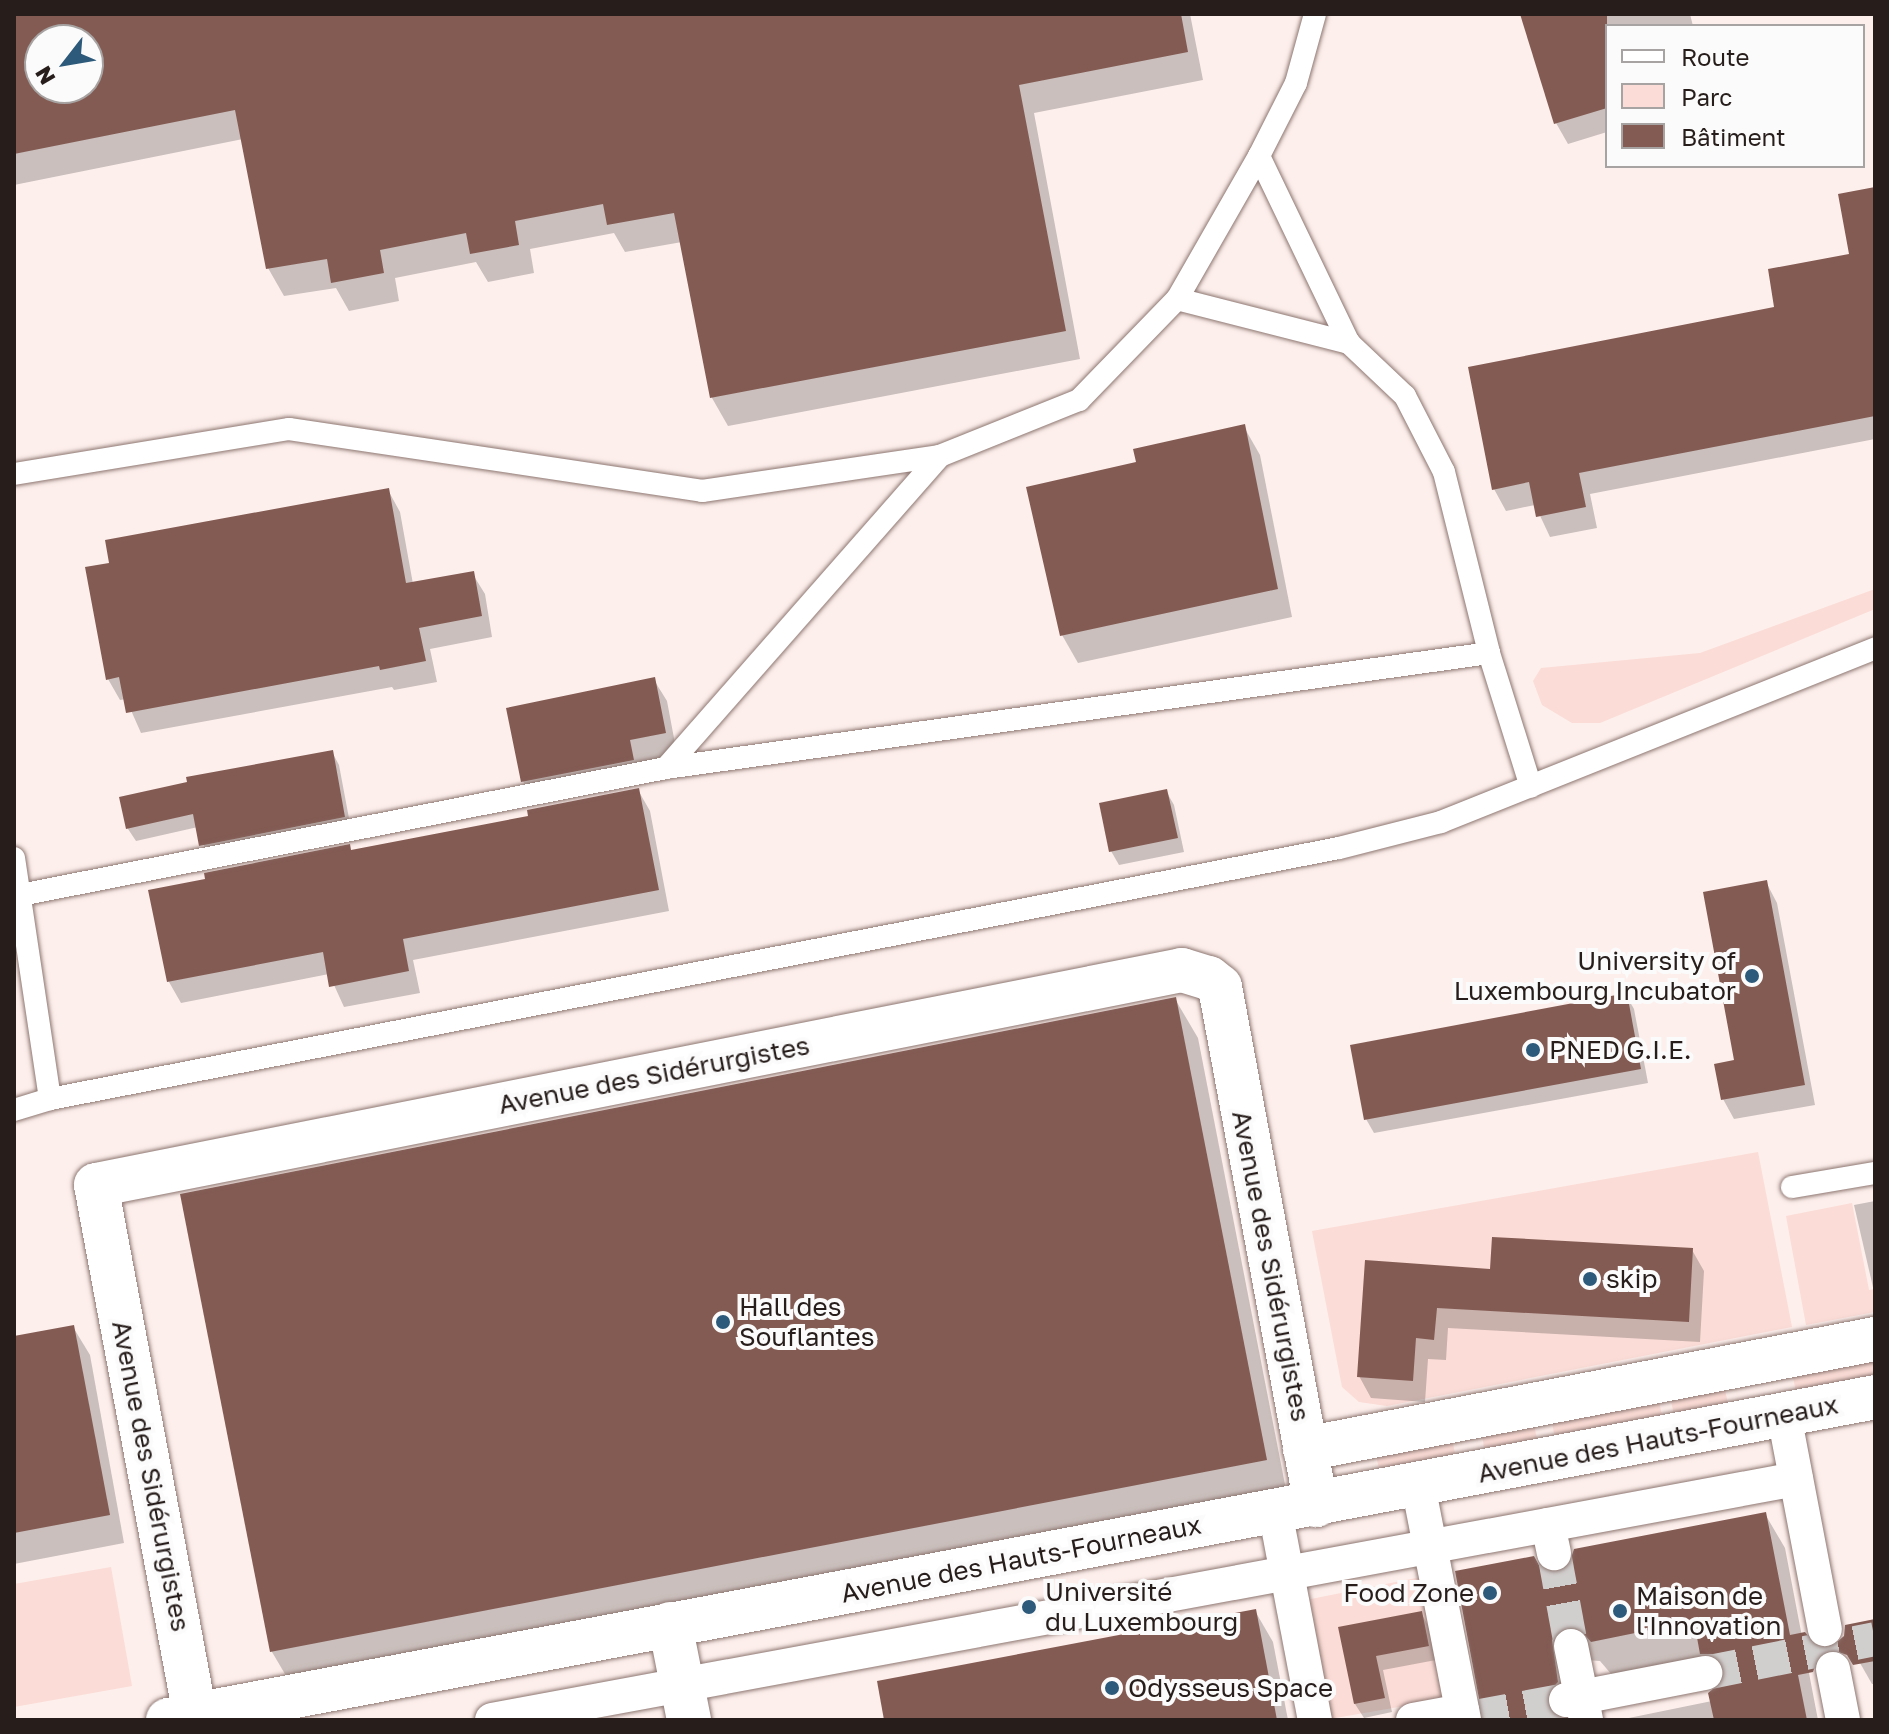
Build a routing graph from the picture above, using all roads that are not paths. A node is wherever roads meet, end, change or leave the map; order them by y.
1 (1315, 14) edge
2 (1259, 156) junction
3 (1177, 299) junction
4 (1349, 343) junction
5 (940, 456) junction
6 (14, 474) edge
7 (1875, 648) edge
8 (1489, 653) junction
9 (666, 768) junction
10 (1531, 787) junction
11 (14, 858) edge
12 (20, 895) junction
13 (50, 1099) junction
14 (14, 1110) edge
15 (1875, 1173) edge
16 (1792, 1187) dead end
17 (1875, 1339) edge
18 (1875, 1397) edge
19 (1784, 1415) junction
20 (1305, 1449) junction
21 (1796, 1479) junction
22 (1418, 1485) junction
23 (1295, 1508) junction
24 (1430, 1547) junction
25 (1287, 1573) junction
26 (670, 1624) junction
27 (1825, 1629) dead end
28 (1571, 1646) tunnel mouth
29 (1833, 1669) dead end
30 (1705, 1673) tunnel mouth
31 (685, 1702) edge
32 (1578, 1705) edge
33 (181, 1717) edge
34 (1466, 1717) edge
35 (492, 1720) edge
36 (1315, 1720) edge
37 (1413, 1720) edge
38 (1843, 1720) edge

1 - 2 lane
2 - 3 lane
2 - 4 lane
3 - 4 lane
3 - 5 lane
4 - 8 lane
5 - 6 lane
5 - 9 lane
7 - 10 lane
8 - 9 lane
8 - 10 lane
9 - 12 lane
10 - 13 lane
11 - 12 lane
12 - 13 lane
13 - 14 lane
15 - 16 lane
17 - 20 street
18 - 19 street, Avenue des Hauts-Fourneaux
19 - 21 street
19 - 22 street, Avenue des Hauts-Fourneaux
20 - 23 street, Avenue des Sidérurgistes
20 - 33 street, Avenue des Sidérurgistes
21 - 24 street
21 - 27 street
22 - 23 street, Avenue des Hauts-Fourneaux
22 - 24 street
23 - 25 street
23 - 26 street, Avenue des Hauts-Fourneaux
24 - 25 street
24 - 34 street
25 - 31 street
25 - 36 street
26 - 31 street
26 - 33 street, Avenue des Hauts-Fourneaux
28 - 32 street
29 - 38 street
30 - 32 street
31 - 35 street
34 - 37 street

